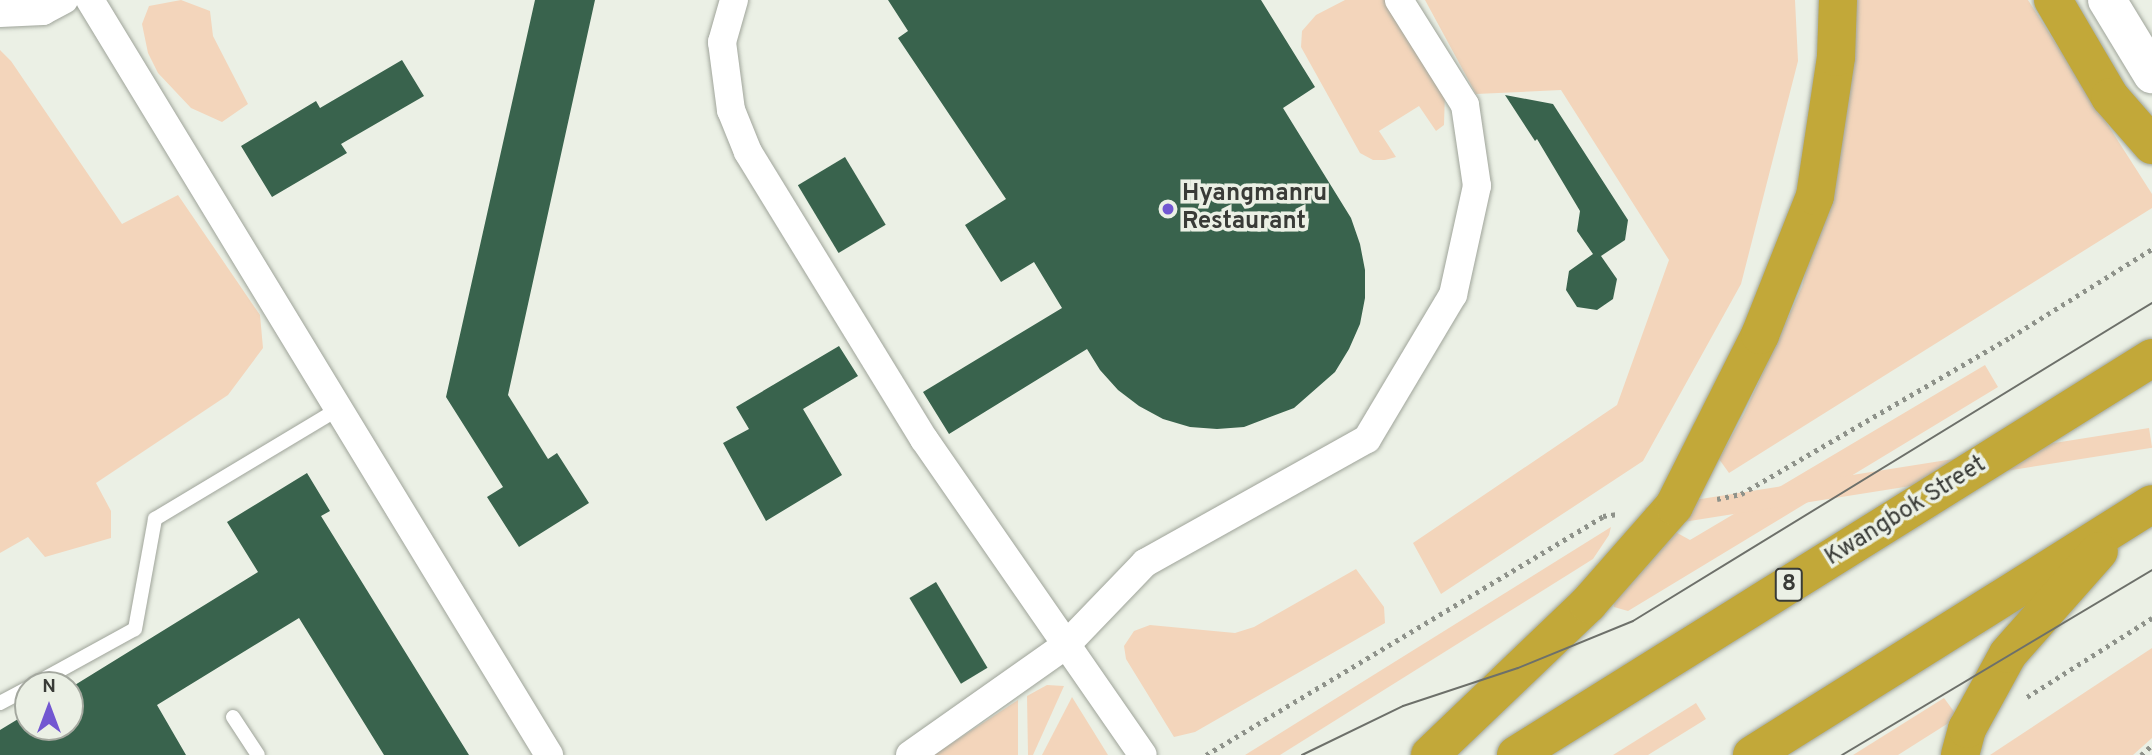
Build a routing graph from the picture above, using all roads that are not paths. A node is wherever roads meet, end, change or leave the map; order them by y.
1 (64, 0) edge
2 (90, 0) edge
3 (734, 0) edge
4 (1399, 0) edge
5 (1838, 0) edge
6 (2053, 0) edge
7 (2107, 0) edge
8 (0, 13) edge
9 (2152, 74) edge
10 (2152, 145) edge
11 (2152, 358) edge
12 (338, 409) junction
13 (2140, 512) edge
14 (1066, 645) junction
15 (58, 671) edge
16 (233, 717) dead end
17 (258, 755) edge
18 (549, 755) edge
19 (910, 755) edge
20 (1143, 755) edge
21 (1430, 755) edge
22 (1516, 755) edge
23 (1752, 755) edge
24 (1960, 755) edge

1 - 8 street
2 - 12 street
3 - 14 street
4 - 14 street
5 - 21 highway
6 - 10 highway
7 - 9 street
11 - 22 highway, Kwangbok Street / 8
12 - 15 lane
12 - 18 street
13 - 23 highway
13 - 24 highway
14 - 19 street
14 - 20 street
16 - 17 lane

